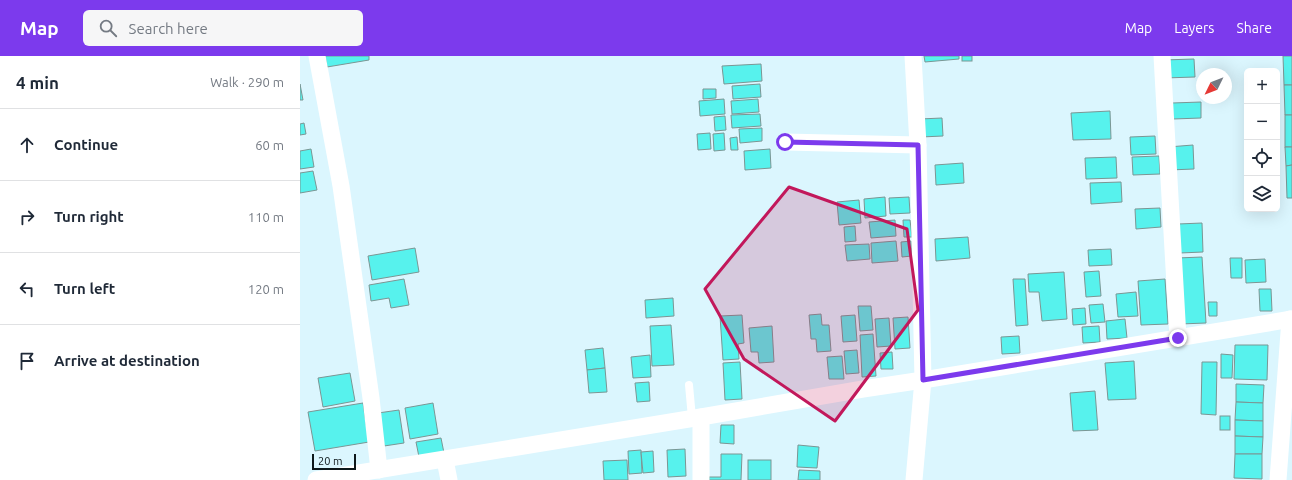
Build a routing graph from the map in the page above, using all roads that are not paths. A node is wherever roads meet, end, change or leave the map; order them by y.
1 (317, 56) edge
2 (913, 56) edge
3 (1162, 56) edge
4 (785, 142) dead end
5 (918, 145) junction
6 (1291, 319) edge
7 (1178, 338) junction
8 (923, 380) junction
9 (689, 385) dead end
10 (697, 418) junction
11 (445, 460) junction
12 (379, 470) junction
13 (320, 480) edge
14 (450, 480) edge
15 (702, 480) edge
16 (914, 480) edge
17 (1278, 480) edge

1 - 12 street
2 - 5 street
3 - 7 street
4 - 5 street
5 - 8 street
6 - 7 street
6 - 17 street
7 - 8 street
8 - 10 street
8 - 16 street
9 - 10 lane
10 - 11 street
10 - 15 street
11 - 12 street
11 - 14 street
12 - 13 street

